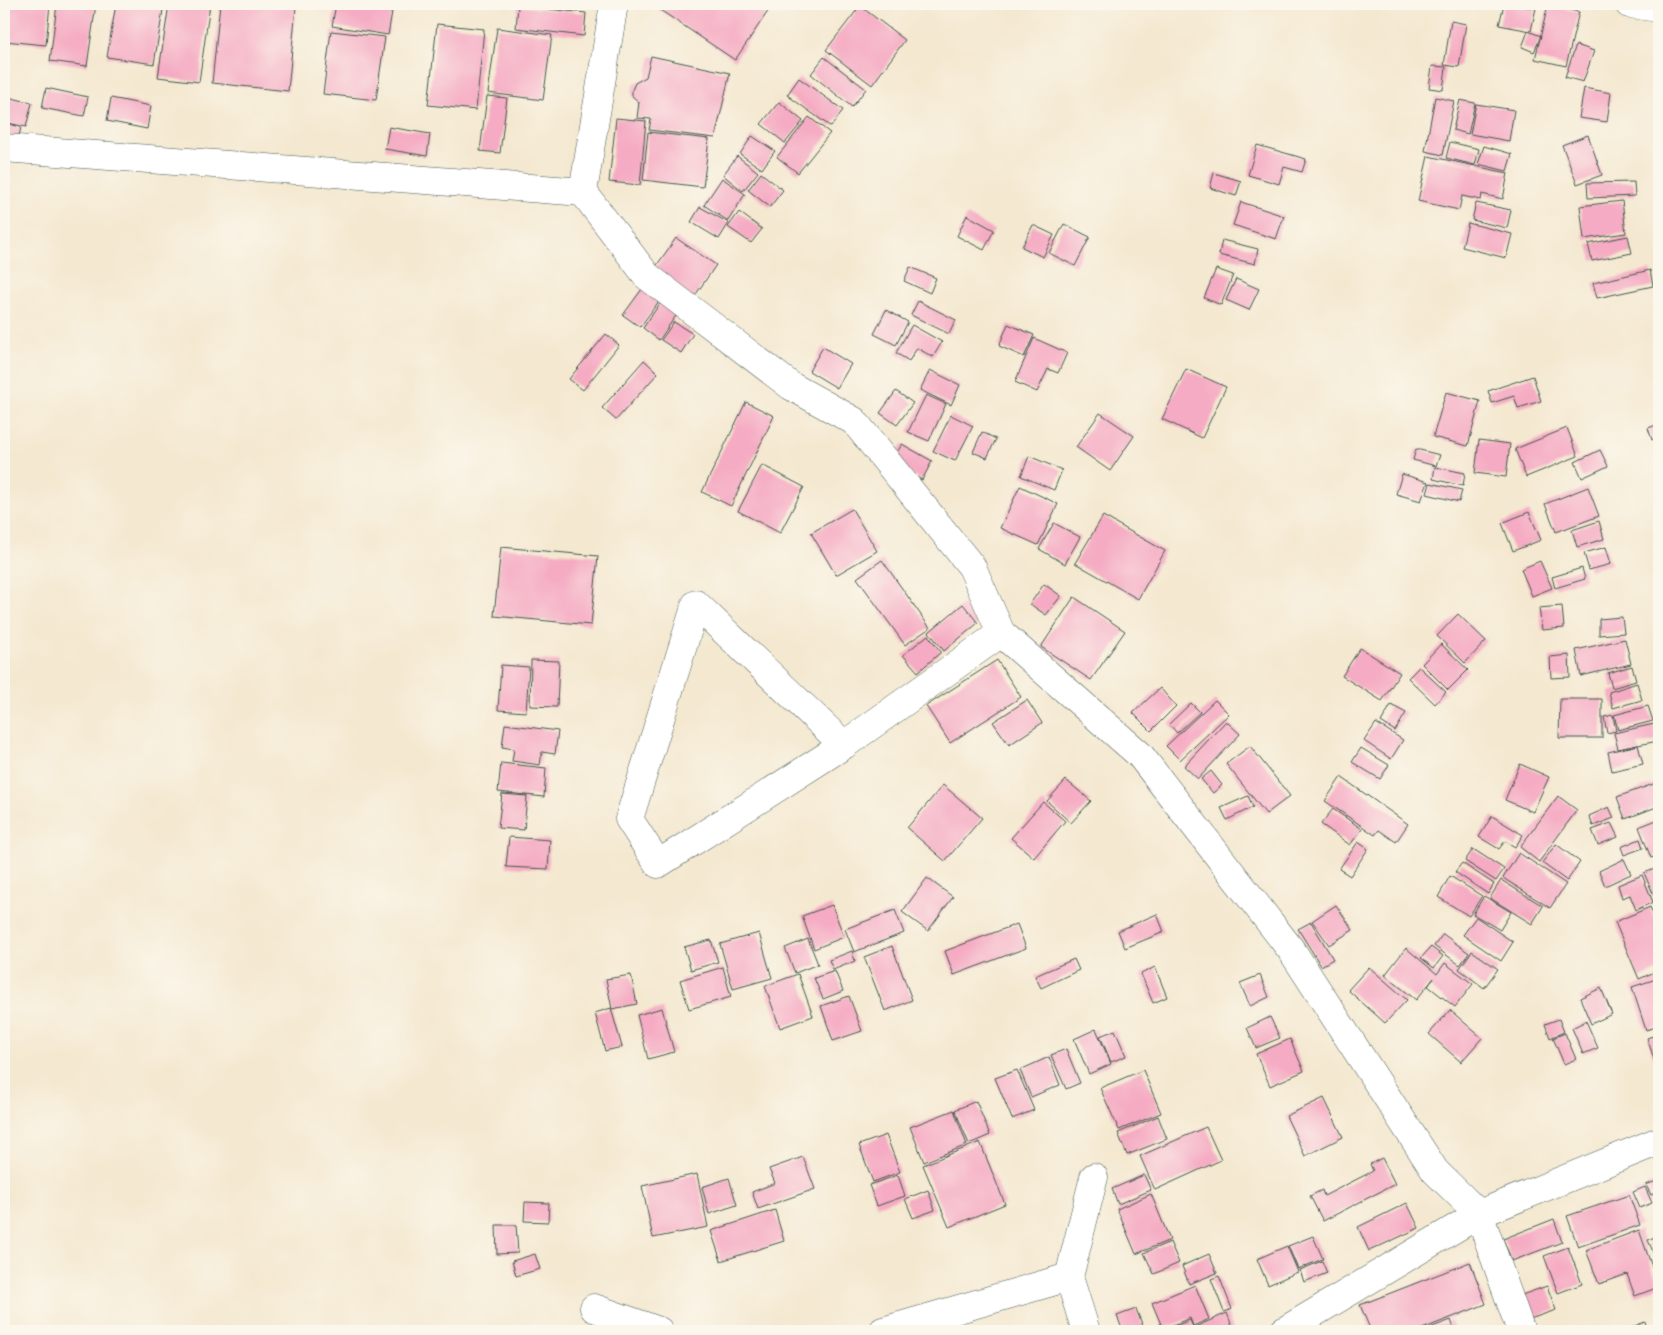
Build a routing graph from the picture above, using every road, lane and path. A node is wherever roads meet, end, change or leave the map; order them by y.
1 (614, 4) edge
2 (1629, 4) edge
3 (1659, 8) edge
4 (4, 148) edge
5 (583, 192) junction
6 (1001, 633) junction
7 (844, 745) junction
8 (1659, 1141) edge
9 (1094, 1177) dead end
10 (1479, 1214) junction
11 (1068, 1277) junction
12 (594, 1308) dead end
13 (659, 1331) edge
14 (883, 1331) edge
15 (1086, 1331) edge
16 (1284, 1331) edge
17 (1521, 1331) edge

1 - 5 street
2 - 3 street
4 - 5 street
5 - 6 street
6 - 7 street
6 - 10 street
7 - 7 street
8 - 10 street
9 - 11 street
10 - 16 street
10 - 17 street
11 - 14 street
11 - 15 street
12 - 13 street

